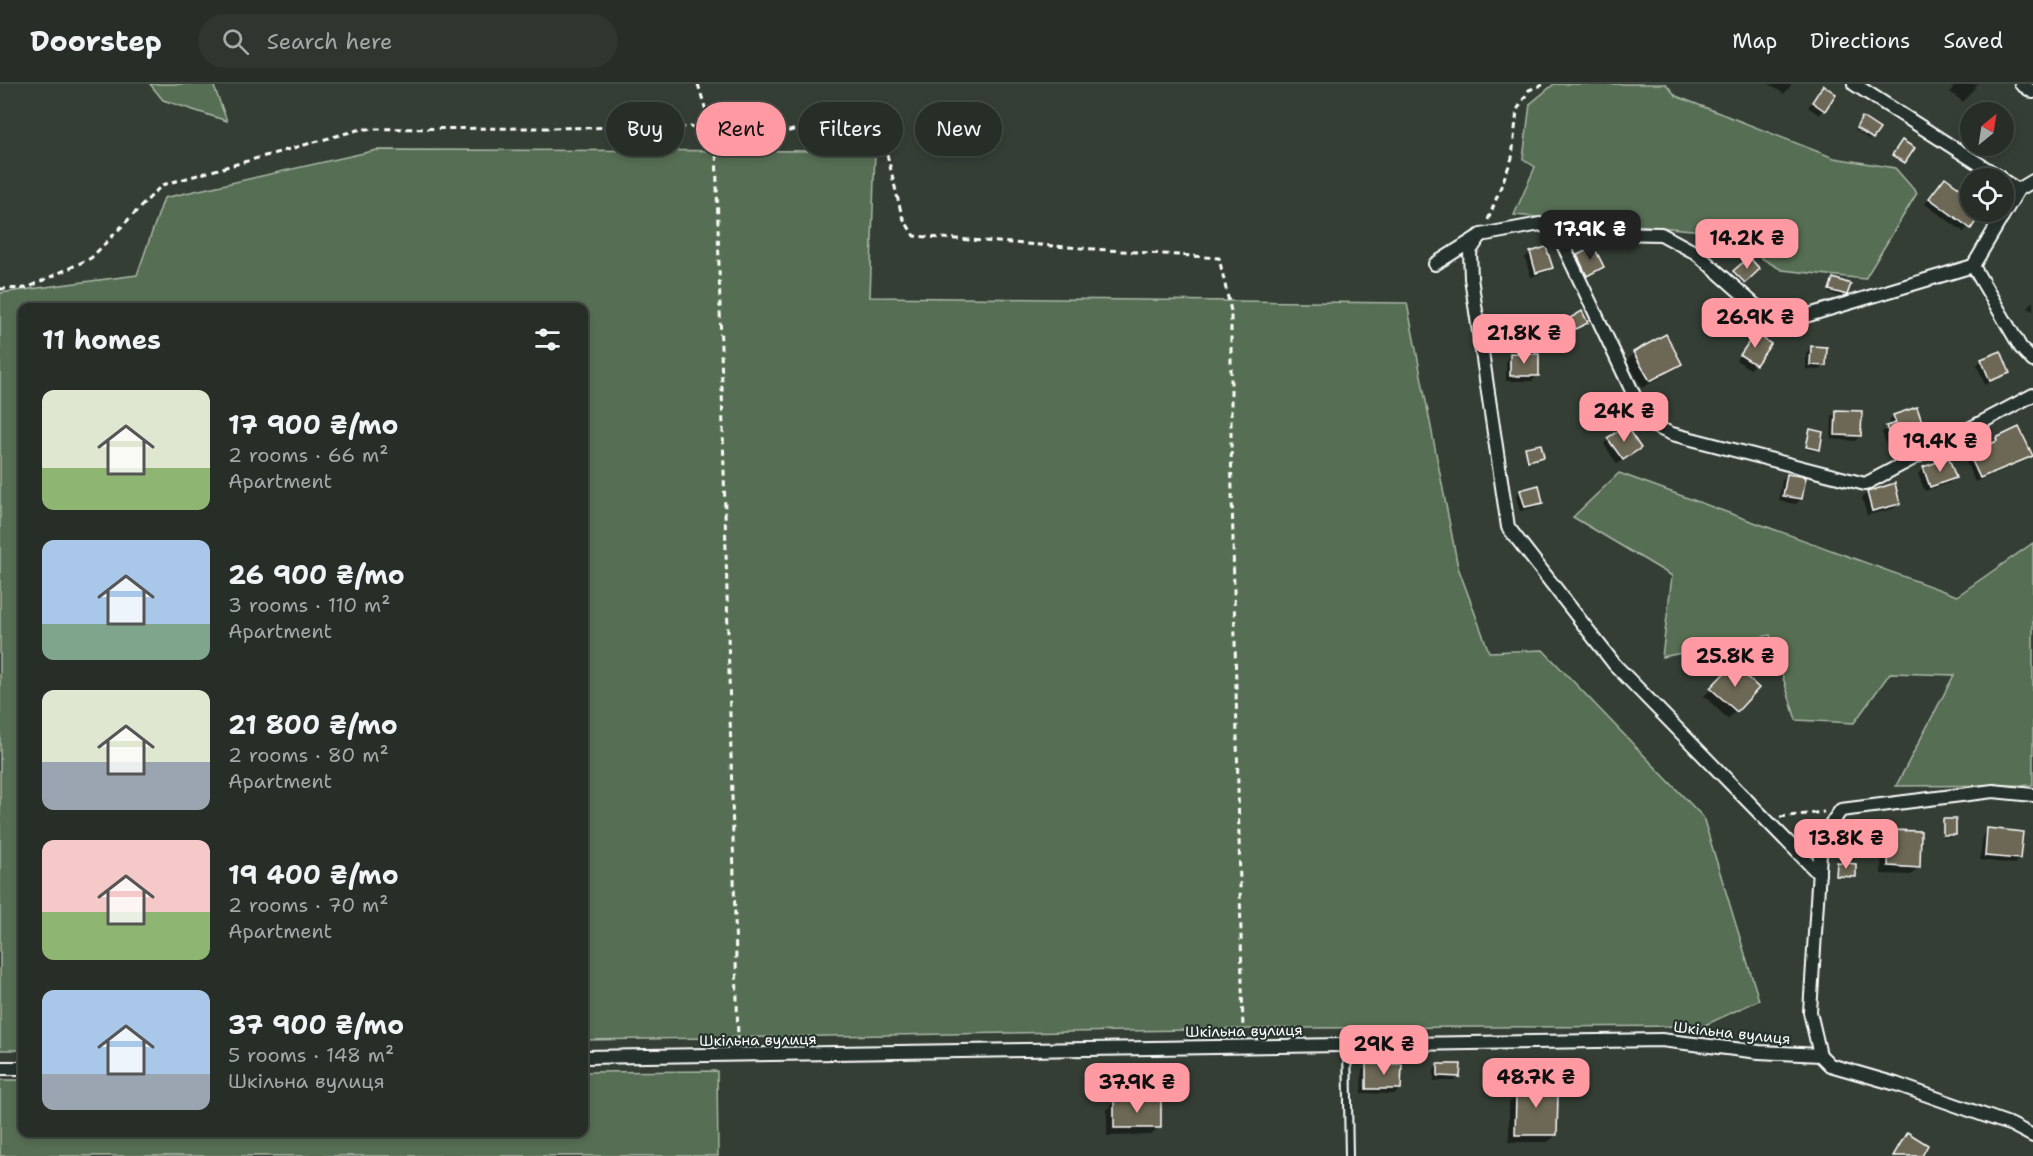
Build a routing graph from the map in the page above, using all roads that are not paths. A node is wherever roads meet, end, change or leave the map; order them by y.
1 (1854, 84) edge
2 (2021, 84) edge
3 (2033, 92) edge
4 (1984, 168) edge
5 (2033, 181) edge
6 (2014, 188) edge
7 (2018, 190) junction
8 (1557, 232) junction
9 (1481, 235) junction
10 (1435, 264) dead end
11 (1973, 266) junction
12 (2033, 361) edge
13 (2033, 395) edge
14 (2033, 795) edge
15 (1819, 874) junction
16 (1347, 1045) junction
17 (1820, 1055) junction
18 (588, 1057) edge
19 (0, 1068) edge
20 (18, 1068) edge
21 (2033, 1136) edge
22 (1349, 1156) edge

1 - 4 street
2 - 3 street
5 - 7 street
6 - 7 street
7 - 11 street
8 - 9 street
8 - 11 street
8 - 13 street
9 - 10 street
9 - 15 street
11 - 12 street
14 - 15 street
15 - 17 street
16 - 17 street, Шкільна вулиця
16 - 18 street, Шкільна вулиця
16 - 22 lane
17 - 21 street, Шкільна вулиця
19 - 20 street

